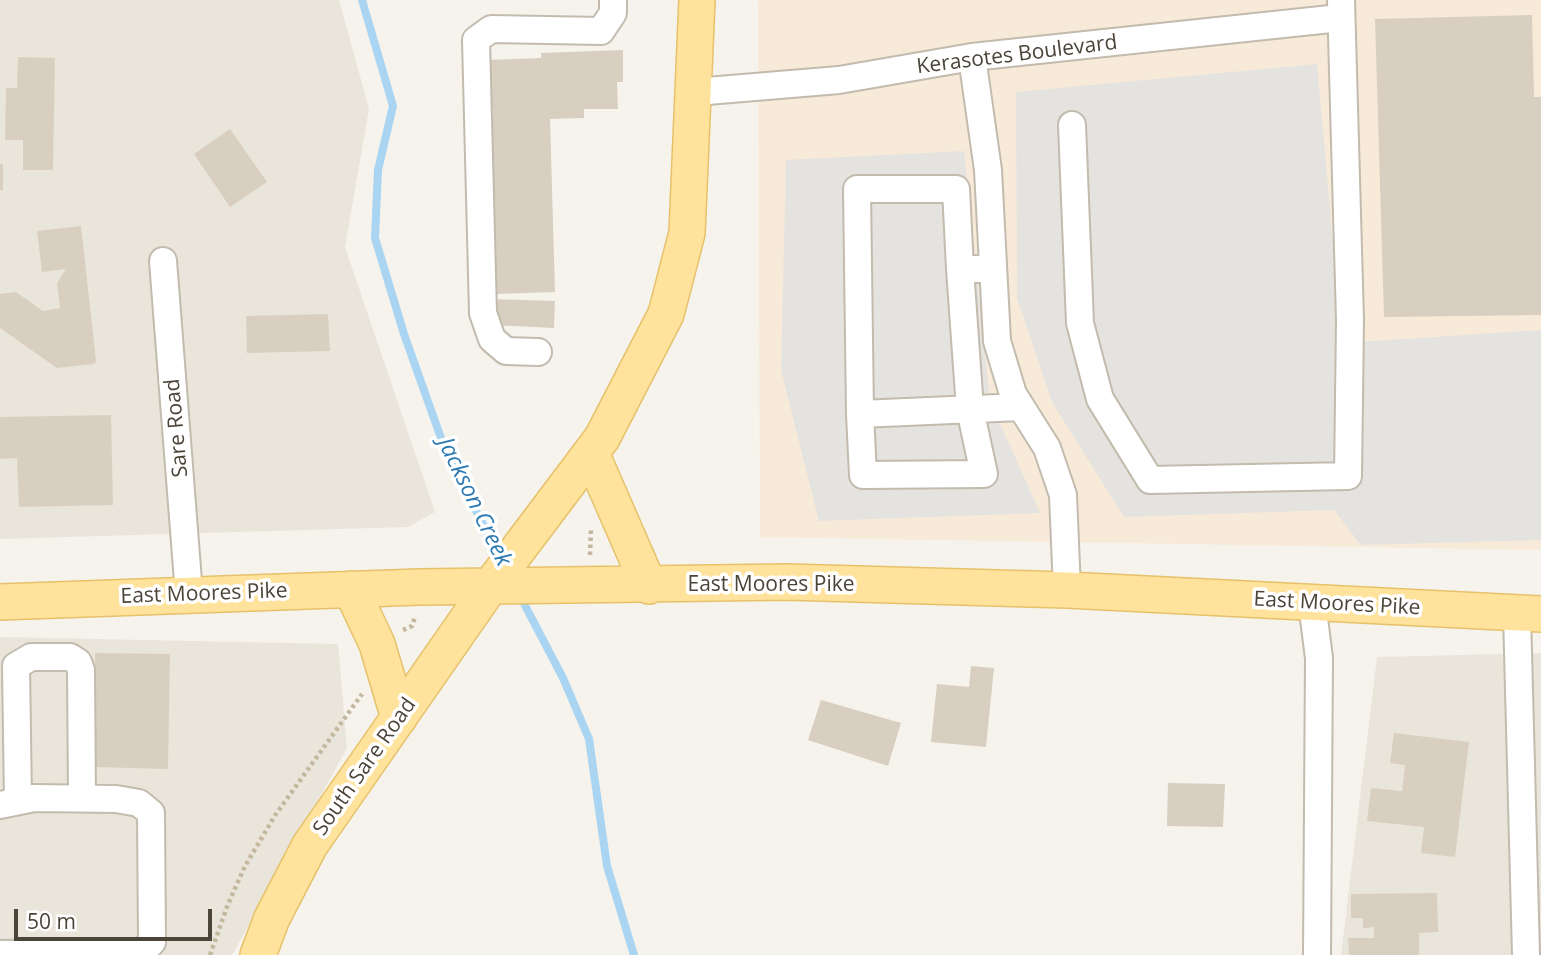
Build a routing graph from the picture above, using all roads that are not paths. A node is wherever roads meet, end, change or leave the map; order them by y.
1 (613, 0) edge
2 (697, 0) edge
3 (1340, 9) edge
4 (972, 57) junction
5 (695, 92) junction
6 (1072, 125) dead end
7 (163, 261) dead end
8 (960, 269) junction
9 (992, 270) junction
10 (538, 352) dead end
11 (1021, 407) junction
12 (970, 409) junction
13 (860, 414) junction
14 (591, 453) junction
15 (649, 586) junction
16 (351, 589) junction
17 (1067, 590) junction
18 (484, 591) junction
19 (189, 594) junction
20 (0, 603) edge
21 (1312, 603) junction
22 (1529, 614) edge
23 (399, 718) junction
24 (82, 798) junction
25 (9, 803) edge
26 (0, 954) edge
27 (258, 955) edge
28 (1317, 955) edge
29 (1526, 955) edge

1 - 10 street
2 - 5 main road, South Sare Road
3 - 4 street, Kerasotes Boulevard
3 - 6 street
4 - 5 street, Kerasotes Boulevard
4 - 9 street
5 - 14 main road, South Sare Road
7 - 19 street, Sare Road
8 - 9 street
8 - 12 street
8 - 13 street
9 - 11 street
11 - 12 street
11 - 17 street
12 - 13 street
12 - 13 street
14 - 15 main road
14 - 18 main road, South Sare Road
15 - 17 main road, East Moores Pike
15 - 18 main road, East Moores Pike
16 - 18 main road, East Moores Pike
16 - 19 main road, East Moores Pike
16 - 23 main road
17 - 21 main road, East Moores Pike
18 - 23 main road, South Sare Road
19 - 20 main road, East Moores Pike
21 - 22 main road, East Moores Pike
21 - 28 street
22 - 29 street
23 - 27 main road, South Sare Road
24 - 25 street
24 - 25 street
24 - 26 street

